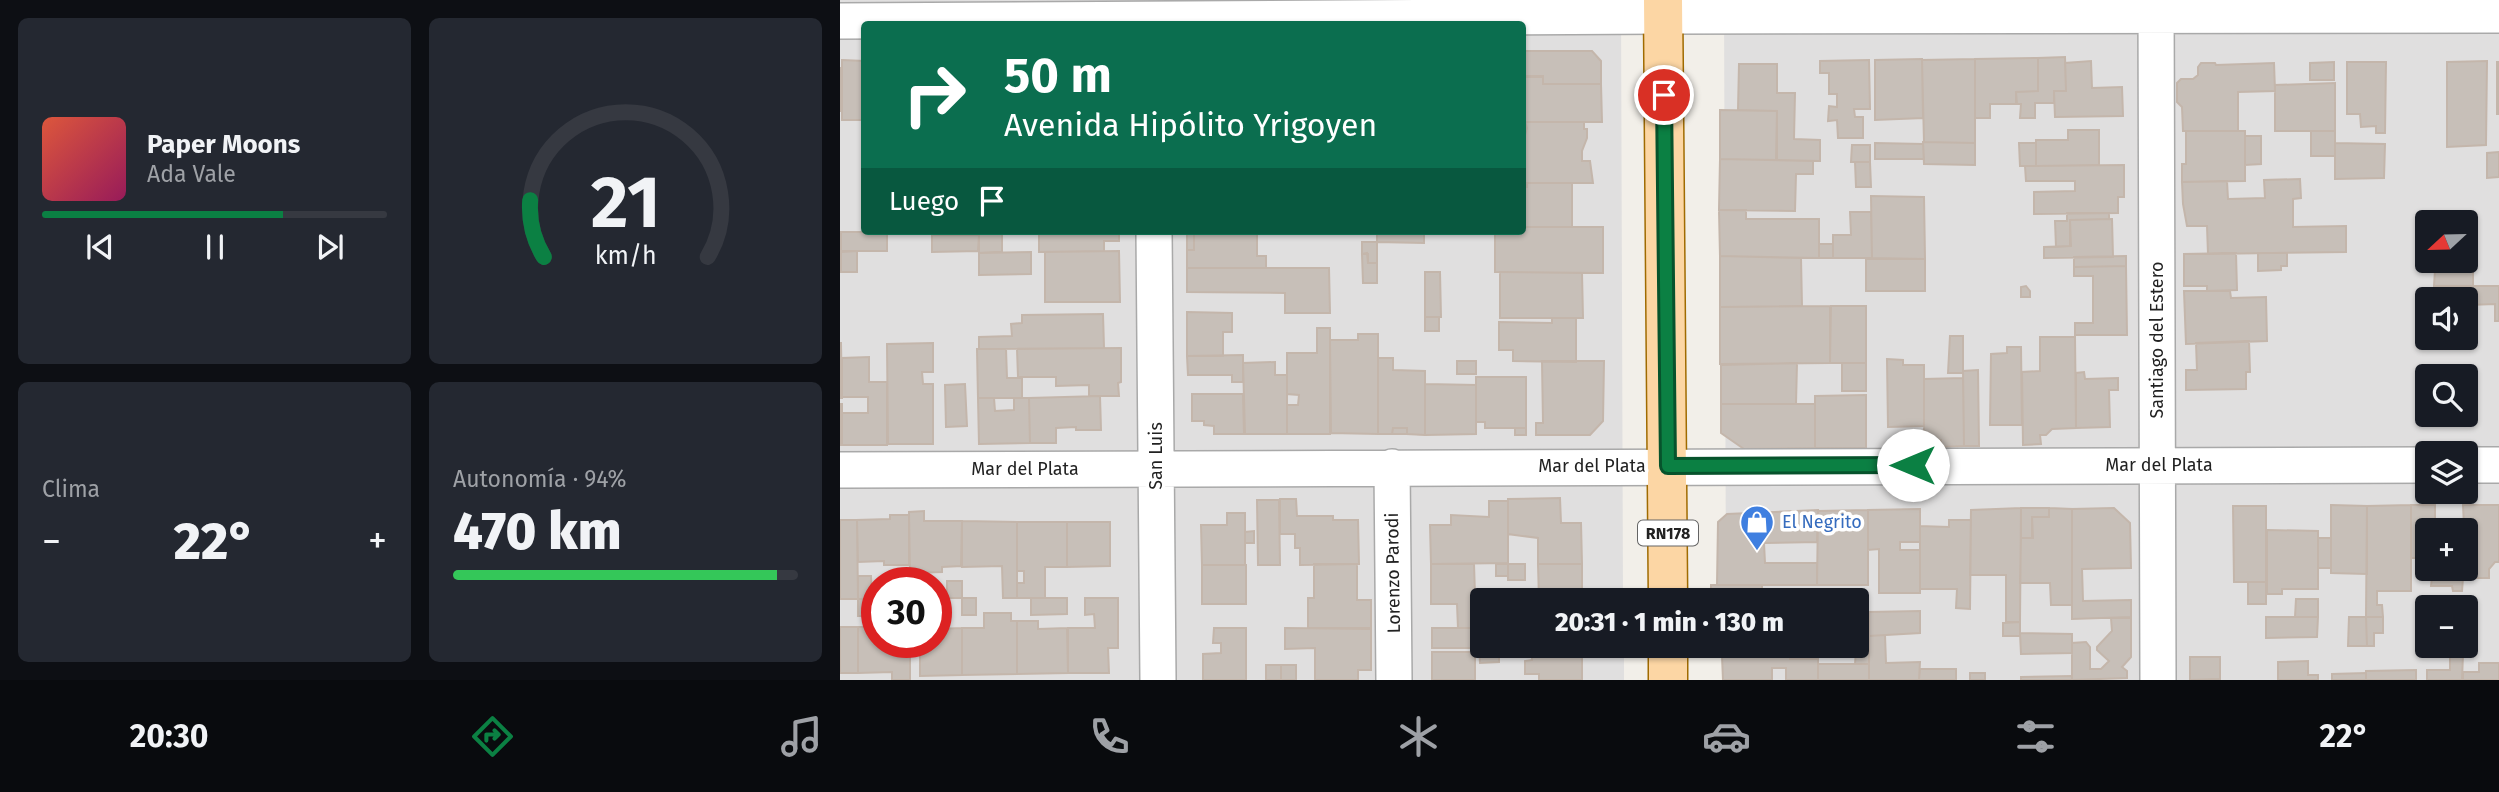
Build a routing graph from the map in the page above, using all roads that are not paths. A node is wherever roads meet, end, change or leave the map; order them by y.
1 (1663, 8) edge
2 (2156, 8) edge
3 (1152, 15) edge
4 (2499, 15) edge
5 (840, 21) edge
6 (1154, 235) edge
7 (2157, 465) junction
8 (2415, 465) edge
9 (2478, 465) edge
10 (1668, 466) junction
11 (2499, 466) edge
12 (1392, 467) junction
13 (1156, 469) junction
14 (840, 470) edge
15 (1668, 588) edge
16 (1668, 658) edge
17 (1158, 680) edge
18 (1394, 680) edge
19 (1668, 680) edge
20 (2158, 680) edge

1 - 2 street
1 - 3 street
1 - 10 main road, RN178
2 - 4 street
2 - 7 street, Santiago del Estero
3 - 5 street
6 - 13 street, San Luis
7 - 8 street, Mar del Plata
7 - 10 street, Mar del Plata
7 - 20 street, Santiago del Estero
9 - 11 street
10 - 12 street, Mar del Plata
10 - 15 main road, RN178
12 - 13 street, Mar del Plata
12 - 18 street, Lorenzo Parodi
13 - 14 street, Mar del Plata
13 - 17 street, San Luis
16 - 19 main road

